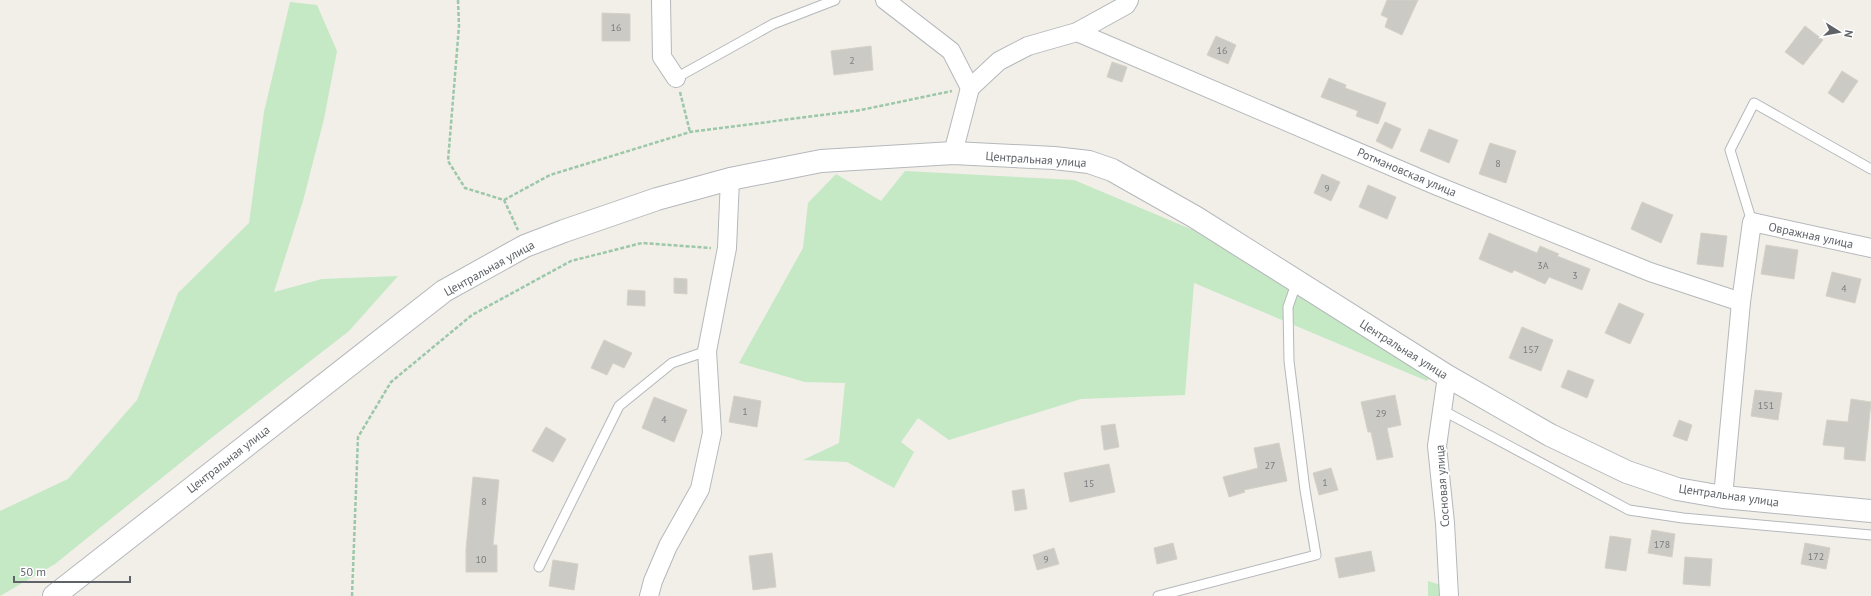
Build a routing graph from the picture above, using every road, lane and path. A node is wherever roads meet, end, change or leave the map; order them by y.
1 (458, 0) edge
2 (661, 0) edge
3 (835, 0) edge
4 (885, 0) edge
5 (1129, 0) edge
6 (1077, 32) junction
7 (676, 78) junction
8 (970, 88) junction
9 (690, 132) junction
10 (953, 153) junction
11 (1871, 169) edge
12 (730, 179) junction
13 (504, 200) junction
14 (1752, 222) junction
15 (525, 246) junction
16 (727, 248) junction
17 (1871, 248) edge
18 (1297, 282) junction
19 (1741, 302) junction
20 (707, 351) junction
21 (1447, 376) junction
22 (1442, 410) junction
23 (1723, 497) junction
24 (1871, 511) edge
25 (1871, 534) edge
26 (539, 568) dead end
27 (54, 596) edge
28 (352, 596) edge
29 (650, 596) edge
30 (1158, 596) edge
31 (1449, 596) edge

1 - 13 path
2 - 7 street
3 - 7 lane
4 - 8 street
5 - 6 street
6 - 8 street
6 - 19 street, Ротмановская улица
7 - 9 path
8 - 9 path
8 - 10 street
9 - 13 path
10 - 12 street, Центральная улица
10 - 18 street, Центральная улица
11 - 14 lane
12 - 15 street, Центральная улица
12 - 16 street
13 - 15 path
14 - 17 street, Овражная улица
14 - 19 street
15 - 27 street, Центральная улица
16 - 20 street
16 - 28 path
18 - 21 street, Центральная улица
18 - 30 lane
19 - 23 street
20 - 26 lane
20 - 29 street
21 - 22 street, Сосновая улица
21 - 23 street, Центральная улица
22 - 25 lane
22 - 31 street, Сосновая улица
23 - 24 street, Центральная улица

